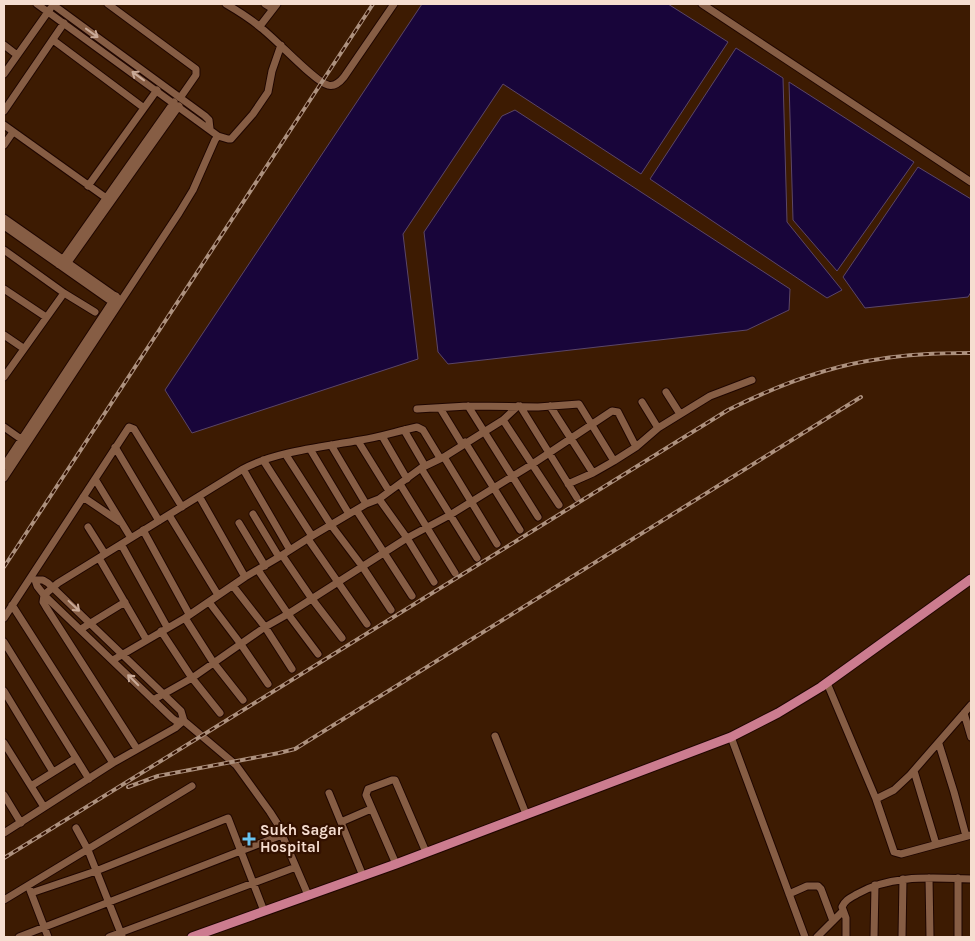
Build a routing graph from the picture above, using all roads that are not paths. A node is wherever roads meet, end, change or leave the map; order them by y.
1 (37, 4) edge
2 (53, 4) edge
3 (108, 4) edge
4 (226, 4) edge
5 (265, 4) edge
6 (394, 4) edge
7 (702, 4) edge
8 (275, 7) edge
9 (48, 12) junction
10 (64, 23) junction
11 (260, 26) junction
12 (53, 40) junction
13 (4, 45) edge
14 (281, 45) junction
15 (17, 55) junction
16 (4, 72) edge
17 (157, 90) junction
18 (178, 102) junction
19 (144, 108) junction
20 (4, 111) edge
21 (4, 125) edge
22 (13, 132) junction
23 (218, 136) junction
24 (4, 145) edge
25 (971, 182) edge
26 (88, 186) junction
27 (108, 200) junction
28 (4, 218) edge
29 (4, 226) edge
30 (4, 250) edge
31 (64, 264) junction
32 (4, 289) edge
33 (64, 293) junction
34 (117, 301) junction
35 (95, 312) dead end
36 (46, 317) junction
37 (4, 335) edge
38 (23, 348) junction
39 (4, 376) edge
40 (752, 380) dead end
41 (666, 392) dead end
42 (642, 402) dead end
43 (468, 406) junction
44 (519, 406) junction
45 (550, 406) junction
46 (440, 408) junction
47 (417, 409) dead end
48 (680, 414) junction
49 (503, 420) junction
50 (592, 426) junction
51 (4, 427) edge
52 (658, 428) junction
53 (404, 430) junction
54 (484, 431) junction
55 (382, 436) junction
56 (21, 439) junction
57 (571, 439) junction
58 (358, 441) junction
59 (464, 443) junction
60 (331, 445) junction
61 (115, 447) junction
62 (636, 447) junction
63 (310, 450) junction
64 (549, 453) junction
65 (286, 455) junction
66 (442, 458) junction
67 (263, 460) junction
68 (614, 461) junction
69 (531, 465) junction
70 (4, 466) edge
71 (423, 467) junction
72 (242, 469) junction
73 (593, 473) junction
74 (513, 476) junction
75 (4, 478) edge
76 (95, 479) junction
77 (407, 479) junction
78 (400, 484) junction
79 (568, 484) junction
80 (494, 488) junction
81 (389, 491) junction
82 (199, 496) junction
83 (83, 497) junction
84 (576, 498) dead end
85 (378, 499) junction
86 (471, 501) junction
87 (366, 504) junction
88 (559, 505) dead end
89 (182, 507) junction
90 (357, 511) junction
91 (169, 514) junction
92 (253, 514) dead end
93 (349, 514) junction
94 (450, 515) junction
95 (538, 517) dead end
96 (159, 521) junction
97 (121, 523) junction
98 (239, 523) dead end
99 (330, 526) junction
100 (88, 527) dead end
101 (427, 528) junction
102 (143, 530) junction
103 (520, 530) dead end
104 (310, 537) junction
105 (131, 538) junction
106 (407, 538) junction
107 (121, 544) junction
108 (497, 544) dead end
109 (290, 550) junction
110 (385, 552) junction
111 (102, 556) junction
112 (281, 556) junction
113 (476, 558) dead end
114 (362, 566) junction
115 (261, 568) junction
116 (455, 573) dead end
117 (245, 577) junction
118 (971, 579) edge
119 (338, 581) junction
120 (434, 582) dead end
121 (233, 586) junction
122 (53, 587) junction
123 (44, 595) junction
124 (218, 595) junction
125 (412, 596) dead end
126 (312, 599) junction
127 (126, 602) junction
128 (209, 602) junction
129 (12, 605) junction
130 (391, 610) dead end
131 (288, 614) junction
132 (187, 616) junction
133 (4, 618) edge
134 (91, 623) junction
135 (367, 624) dead end
136 (265, 627) junction
137 (81, 629) junction
138 (164, 629) junction
139 (342, 638) dead end
140 (146, 639) junction
141 (4, 642) edge
142 (240, 643) junction
143 (122, 654) junction
144 (318, 654) dead end
145 (113, 660) junction
146 (213, 662) junction
147 (292, 669) dead end
148 (192, 678) junction
149 (827, 683) junction
150 (268, 684) dead end
151 (4, 691) edge
152 (163, 694) junction
153 (153, 700) junction
154 (242, 700) dead end
155 (971, 705) edge
156 (220, 714) dead end
157 (964, 714) junction
158 (184, 721) junction
159 (495, 736) dead end
160 (732, 737) junction
161 (971, 737) edge
162 (4, 743) edge
163 (939, 744) junction
164 (137, 750) junction
165 (76, 758) junction
166 (113, 764) junction
167 (914, 770) junction
168 (53, 772) junction
169 (89, 778) junction
170 (31, 786) junction
171 (192, 786) dead end
172 (329, 793) dead end
173 (4, 795) edge
174 (876, 799) junction
175 (44, 807) junction
176 (371, 809) junction
177 (526, 814) junction
178 (342, 822) junction
179 (21, 823) junction
180 (76, 828) dead end
181 (4, 833) edge
182 (282, 835) junction
183 (968, 836) edge
184 (936, 844) junction
185 (88, 850) junction
186 (241, 851) junction
187 (426, 852) junction
188 (396, 864) junction
189 (296, 867) junction
190 (96, 871) junction
191 (363, 876) junction
192 (930, 878) junction
193 (958, 878) junction
194 (971, 878) edge
195 (903, 879) junction
196 (253, 883) junction
197 (28, 885) junction
198 (875, 885) junction
199 (31, 894) junction
200 (789, 894) junction
201 (308, 895) junction
202 (4, 900) edge
203 (109, 904) junction
204 (264, 911) junction
205 (843, 911) junction
206 (833, 921) junction
207 (44, 928) junction
208 (122, 935) edge
209 (19, 937) edge
210 (48, 937) edge
211 (109, 937) edge
212 (192, 937) edge
213 (805, 937) edge
214 (817, 937) edge
215 (846, 937) edge
216 (874, 937) edge
217 (902, 937) edge
218 (930, 937) edge
219 (958, 937) edge

1 - 9 street
2 - 9 street
2 -> 18 street
3 - 18 street
4 - 11 street
5 - 8 street
6 - 14 street
7 - 25 street
8 - 11 street
9 - 10 street
9 - 15 street
10 - 12 street
17 -> 10 street
11 - 14 street
12 - 19 street
12 - 20 street
13 - 15 street
14 - 23 street
15 - 16 street
17 - 18 street
17 - 19 street
18 - 23 street
18 - 27 street
19 - 26 street
21 - 22 street
22 - 24 street
22 - 26 street
23 - 34 street
26 - 27 street
27 - 31 street
28 - 31 street
29 - 31 street
30 - 33 street
31 - 34 street
32 - 36 street
33 - 35 street
33 - 36 street
34 - 56 street
34 - 75 street
36 - 38 street
37 - 38 street
38 - 39 street
40 - 48 street
41 - 48 street
42 - 52 street
43 - 44 street
43 - 46 street
43 - 54 street
44 - 45 street
44 - 49 street
44 - 64 street
45 - 50 street
45 - 57 street
46 - 47 street
46 - 59 street
48 - 52 street
49 - 54 street
49 - 69 street
50 - 57 street
50 - 62 street
50 - 68 street
51 - 56 street
52 - 62 street
53 - 55 street
53 - 66 street
53 - 71 street
54 - 59 street
54 - 74 street
55 - 58 street
55 - 77 street
56 - 70 street
57 - 64 street
57 - 73 street
58 - 60 street
58 - 81 street
59 - 66 street
59 - 80 street
60 - 63 street
60 - 87 street
61 - 76 street
61 - 89 street
61 - 96 street
62 - 68 street
63 - 65 street
63 - 93 street
64 - 69 street
64 - 79 street
65 - 67 street
65 - 99 street
66 - 71 street
66 - 86 street
67 - 72 street
67 - 104 street
68 - 73 street
69 - 74 street
69 - 88 street
71 - 77 street
71 - 94 street
72 - 82 street
72 - 109 street
73 - 79 street
74 - 80 street
74 - 95 street
76 - 83 street
76 - 97 street
77 - 78 street
78 - 81 street
78 - 101 street
79 - 84 street
80 - 86 street
80 - 103 street
81 - 85 street
82 - 89 street
82 - 117 street
83 - 97 street
83 - 129 street
85 - 87 street
85 - 106 street
86 - 94 street
86 - 108 street
87 - 90 street
89 - 91 street
90 - 93 street
90 - 110 street
91 - 96 street
91 - 124 street
92 - 112 street
93 - 99 street
94 - 101 street
94 - 113 street
96 - 102 street
97 - 105 street
98 - 115 street
99 - 104 street
99 - 114 street
100 - 111 street
101 - 106 street
101 - 116 street
102 - 105 street
102 - 132 street
104 - 109 street
104 - 119 street
105 - 107 street
106 - 110 street
106 - 120 street
107 - 111 street
107 - 138 street
109 - 112 street
110 - 114 street
110 - 125 street
111 - 122 street
111 - 127 street
112 - 115 street
112 - 126 street
114 - 119 street
114 - 130 street
115 - 117 street
115 - 131 street
117 - 121 street
118 - 149 main road
119 - 126 street
119 - 135 street
121 - 124 street
121 - 136 street
122 - 123 street
122 - 123 street
122 -> 134 street
123 - 137 street
123 - 164 street
124 - 128 street
126 - 131 street
126 - 139 street
127 - 134 street
127 - 140 street
128 - 132 street
128 - 142 street
129 - 133 street
129 - 166 street
131 - 136 street
131 - 144 street
132 - 138 street
132 - 146 street
134 - 137 street
134 - 143 street
136 - 142 street
136 - 147 street
137 - 145 street
138 - 140 street
138 - 148 street
140 - 143 street
141 - 165 street
142 - 146 street
142 - 150 street
143 - 145 street
143 - 152 street
153 -> 145 street
146 - 148 street
146 - 154 street
148 - 152 street
148 - 156 street
149 - 160 main road
149 - 174 street
151 - 168 street
152 - 153 street
152 - 158 street
153 - 158 street
155 - 157 street
157 - 161 street
157 - 163 street
158 - 164 street
158 - 182 street
159 - 177 street
160 - 177 main road
160 - 200 street
162 - 170 street
163 - 167 street
163 - 183 street
164 - 166 street
165 - 168 street
165 - 169 street
166 - 169 street
167 - 174 street
167 - 184 street
168 - 170 street
169 - 175 street
170 - 175 street
171 - 185 street
172 - 178 street
173 - 179 street
174 - 184 street
175 - 179 street
176 - 178 street
176 - 187 street
176 - 188 street
177 - 187 main road
178 - 191 street
179 - 181 street
180 - 185 street
182 - 186 street
182 - 189 street
183 - 184 street
185 - 190 street
185 - 197 street
186 - 190 street
186 - 196 street
186 - 203 street
187 - 188 main road
188 - 191 main road
189 - 196 street
189 - 201 street
190 - 199 street
190 - 203 street
191 - 201 main road
192 - 193 street
192 - 195 street
192 - 218 street
193 - 194 street
193 - 219 street
195 - 198 street
195 - 217 street
196 - 204 street
196 - 208 street
197 - 199 street
197 - 202 street
198 - 205 street
198 - 216 street
199 - 207 street
200 - 206 street
200 - 213 street
201 - 204 main road
203 - 207 street
203 - 208 street
204 - 212 main road
205 - 206 street
205 - 215 street
206 - 214 street
207 - 209 street
207 - 210 street
208 - 211 street

